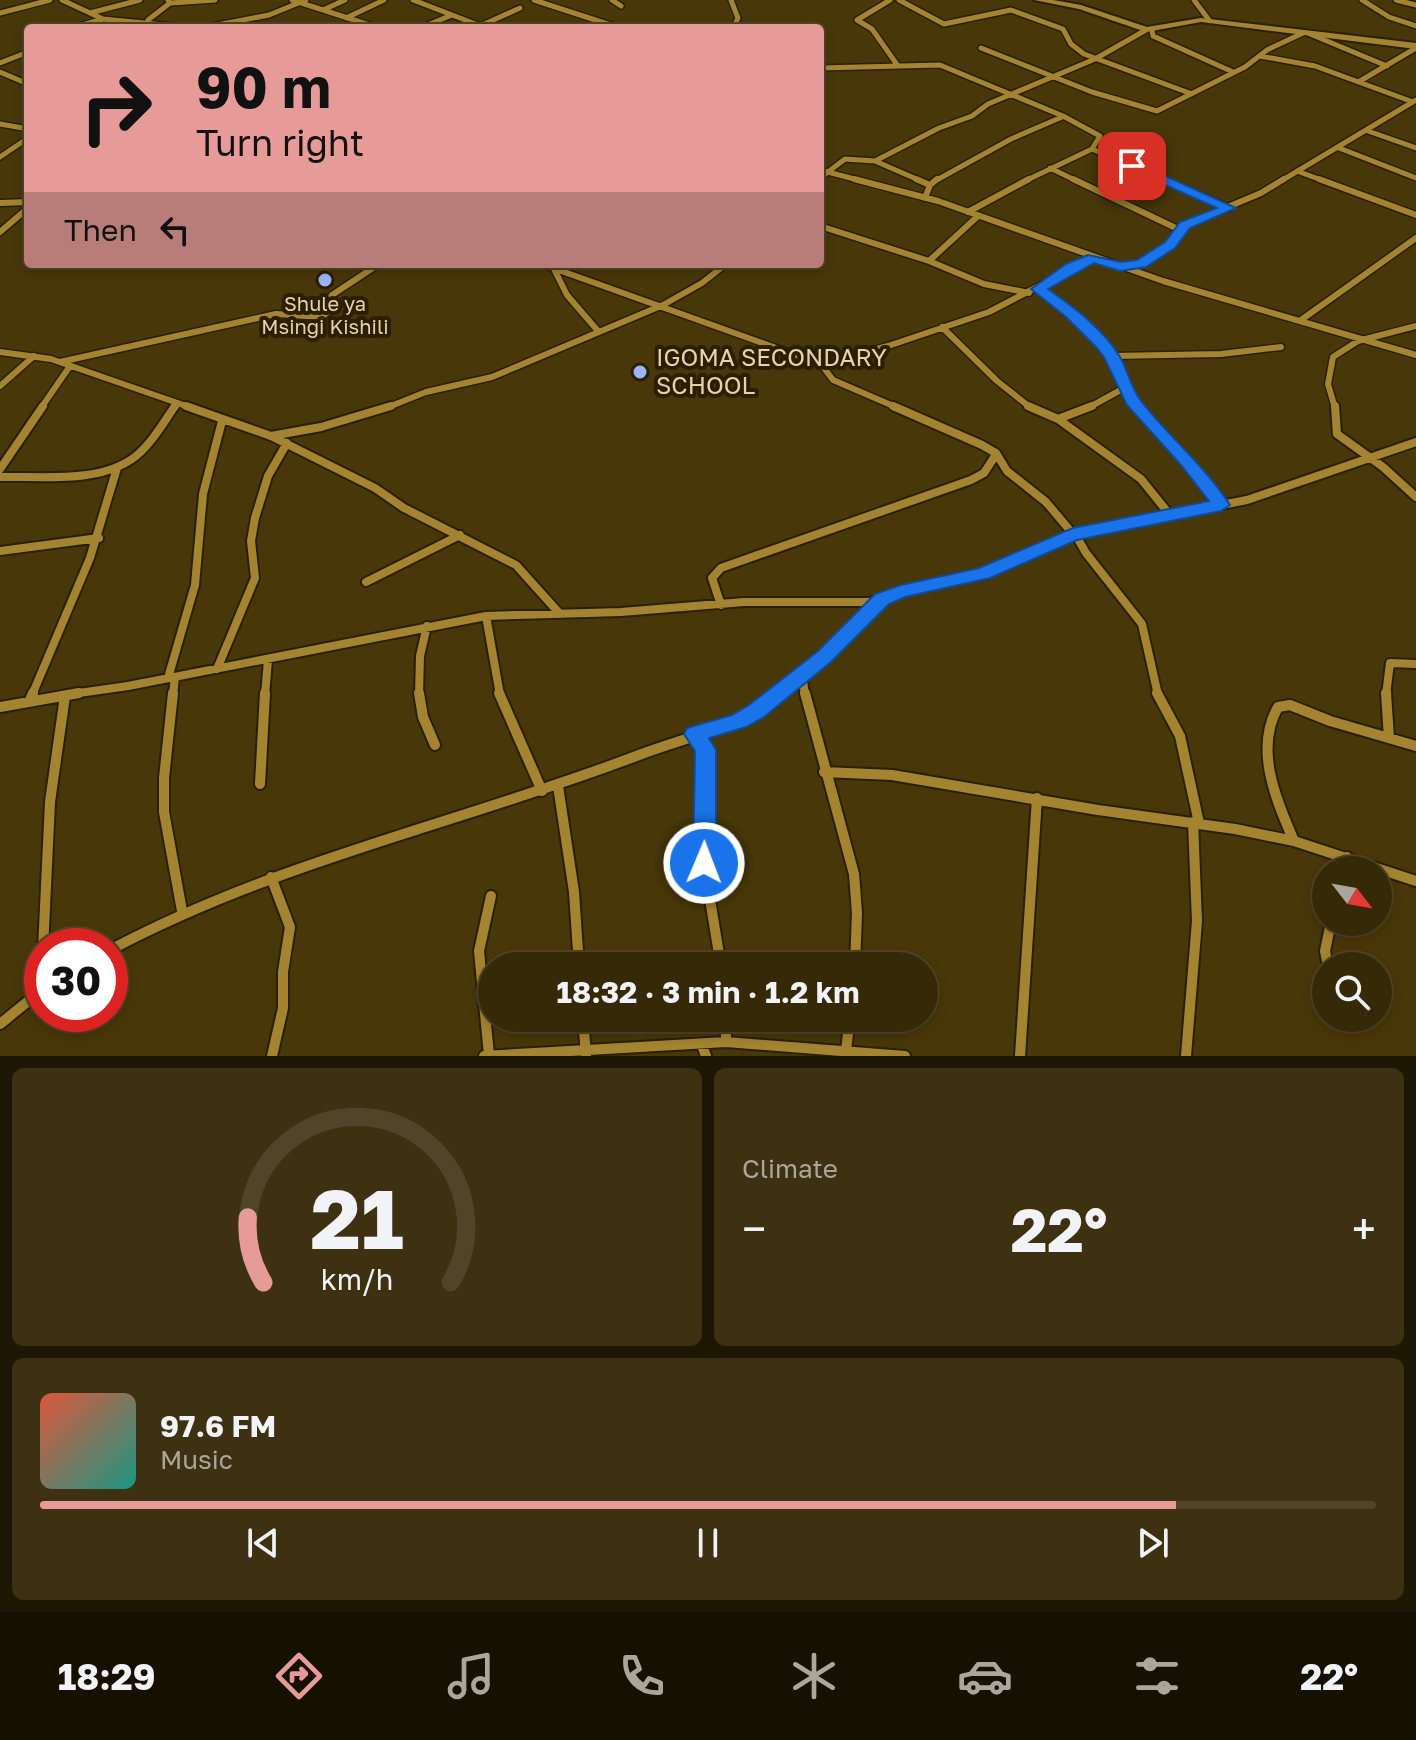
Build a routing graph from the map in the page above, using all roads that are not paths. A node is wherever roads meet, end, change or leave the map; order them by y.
1 (50, 0) edge
2 (62, 0) edge
3 (140, 0) edge
4 (215, 0) edge
5 (292, 0) edge
6 (345, 0) edge
7 (384, 0) edge
8 (413, 0) edge
9 (534, 0) edge
10 (612, 0) edge
11 (731, 0) edge
12 (890, 0) edge
13 (899, 0) edge
14 (1038, 0) edge
15 (1194, 0) edge
16 (1362, 0) edge
17 (1396, 0) edge
18 (170, 1) edge
19 (303, 2) edge
20 (1416, 5) edge
21 (621, 6) dead end
22 (520, 8) dead end
23 (322, 10) junction
24 (0, 13) edge
25 (90, 13) junction
26 (452, 15) junction
27 (346, 18) junction
28 (103, 19) junction
29 (1209, 20) junction
30 (86, 24) edge
31 (136, 24) edge
32 (151, 24) edge
33 (223, 24) edge
34 (366, 24) edge
35 (430, 24) edge
36 (474, 24) edge
37 (488, 24) edge
38 (608, 24) edge
39 (735, 24) edge
40 (1416, 26) edge
41 (1149, 30) junction
42 (1307, 33) junction
43 (1416, 47) edge
44 (981, 48) dead end
45 (24, 54) edge
46 (1260, 56) junction
47 (1095, 59) junction
48 (0, 63) edge
49 (898, 66) junction
50 (1387, 66) junction
51 (824, 68) edge
52 (0, 72) edge
53 (1233, 72) junction
54 (1054, 77) junction
55 (1360, 81) junction
56 (24, 83) edge
57 (1192, 94) junction
58 (1012, 96) junction
59 (1415, 101) edge
60 (1063, 116) junction
61 (0, 124) edge
62 (24, 128) edge
63 (1368, 131) junction
64 (24, 141) edge
65 (1339, 148) junction
66 (1416, 148) edge
67 (1092, 149) junction
68 (0, 157) edge
69 (875, 161) junction
70 (1050, 168) junction
71 (824, 170) edge
72 (824, 171) edge
73 (1297, 171) junction
74 (1416, 178) edge
75 (930, 185) junction
76 (925, 198) junction
77 (0, 203) edge
78 (24, 205) edge
79 (1229, 208) junction
80 (24, 209) edge
81 (968, 212) junction
82 (1416, 215) edge
83 (978, 216) junction
84 (824, 227) edge
85 (1180, 230) junction
86 (0, 232) edge
87 (1416, 238) edge
88 (1093, 258) junction
89 (929, 261) junction
90 (1120, 266) junction
91 (373, 268) edge
92 (553, 268) edge
93 (556, 268) edge
94 (721, 268) edge
95 (1038, 289) junction
96 (1030, 293) junction
97 (663, 305) junction
98 (1301, 320) junction
99 (1416, 326) edge
100 (942, 327) junction
101 (598, 331) junction
102 (1358, 341) junction
103 (1281, 347) dead end
104 (0, 352) edge
105 (1416, 355) edge
106 (34, 356) junction
107 (1112, 356) junction
108 (60, 362) junction
109 (821, 364) junction
110 (70, 366) junction
111 (0, 386) edge
112 (1126, 387) junction
113 (177, 403) junction
114 (1058, 419) junction
115 (222, 421) junction
116 (271, 436) junction
117 (1416, 442) edge
118 (287, 443) junction
119 (994, 452) junction
120 (1370, 458) junction
121 (117, 468) junction
122 (0, 476) edge
123 (1416, 497) edge
124 (1221, 505) junction
125 (1170, 515) junction
126 (1074, 534) junction
127 (460, 535) junction
128 (99, 538) junction
129 (0, 551) edge
130 (366, 582) dead end
131 (882, 599) junction
132 (721, 605) junction
133 (560, 614) junction
134 (486, 616) junction
135 (427, 626) junction
136 (268, 660) junction
137 (1416, 664) edge
138 (217, 669) junction
139 (802, 674) junction
140 (171, 678) junction
141 (65, 696) junction
142 (30, 700) junction
143 (0, 707) edge
144 (695, 734) junction
145 (1389, 738) junction
146 (435, 745) dead end
147 (1416, 746) edge
148 (824, 772) junction
149 (260, 784) dead end
150 (558, 786) junction
151 (542, 791) junction
152 (1037, 798) junction
153 (1196, 823) junction
154 (1294, 841) junction
155 (1344, 856) edge
156 (1392, 873) edge
157 (271, 877) junction
158 (1416, 881) edge
159 (491, 896) dead end
160 (182, 911) junction
161 (45, 928) edge
162 (128, 940) edge
163 (578, 952) edge
164 (719, 952) edge
165 (855, 952) edge
166 (24, 1005) edge
167 (0, 1024) edge
168 (584, 1032) edge
169 (726, 1032) edge
170 (848, 1032) edge
171 (726, 1042) junction
172 (704, 1050) edge
173 (846, 1050) junction
174 (586, 1053) edge
175 (272, 1056) edge
176 (487, 1056) edge
177 (903, 1056) edge
178 (1020, 1056) edge
179 (1186, 1056) edge

1 - 24 street
2 - 25 street
3 - 25 street
4 - 18 street
5 - 19 street
6 - 23 street
7 - 27 street
8 - 26 street
9 - 38 street
10 - 21 street
11 - 39 street
12 - 49 street
13 - 47 street
14 - 41 main road
15 - 29 street
16 - 40 street
17 - 20 street
18 - 32 street
19 - 23 street
19 - 33 street
22 - 37 street
23 - 27 street
25 - 28 street
26 - 35 street
26 - 36 street
27 - 34 street
28 - 30 street
28 - 31 street
29 - 41 main road
29 - 42 main road
41 - 47 street
41 - 53 street
42 - 43 main road
42 - 46 street
42 - 50 street
43 - 50 street
44 - 54 street
45 - 48 street
46 - 53 street
46 - 55 street
47 - 54 street
47 - 57 street
49 - 51 street
49 - 58 street
50 - 55 street
52 - 56 street
53 - 57 street
54 - 57 street
54 - 58 street
55 - 59 street
58 - 60 street
58 - 69 street
59 - 63 street
60 - 67 street
60 - 75 street
61 - 62 street
63 - 65 street
63 - 66 street
64 - 68 street
65 - 73 street
65 - 74 street
67 - 70 street
67 - 79 street
69 - 71 street
69 - 75 street
70 - 81 street
70 - 85 street
72 - 76 street
73 - 79 street
73 - 82 street
75 - 76 street
76 - 81 street
77 - 78 street
79 - 85 street
80 - 86 street
81 - 83 street
83 - 88 street
83 - 89 street
84 - 89 street
85 - 90 street
87 - 98 street
88 - 90 street
88 - 95 street
89 - 96 street
90 - 98 street
91 - 108 street
92 - 101 street
93 - 97 street
94 - 97 street
95 - 96 street
95 - 107 street
96 - 100 street
97 - 101 street
97 - 109 street
98 - 102 street
99 - 102 street
100 - 109 street
100 - 114 street
101 - 116 street
102 - 105 street
102 - 120 street
103 - 107 street
104 - 106 street
106 - 108 street
106 - 111 street
107 - 112 street
108 - 110 street
109 - 119 street
110 - 113 street
110 - 122 street
112 - 114 street
112 - 124 street
113 - 115 street
113 - 121 street
114 - 125 street
115 - 116 street
115 - 140 street
116 - 118 street
117 - 120 street
118 - 127 street
118 - 138 street
119 - 126 street
119 - 132 street
120 - 123 street
120 - 124 street
121 - 122 street
121 - 128 street
124 - 125 street
125 - 126 street
126 - 131 street
126 - 153 street
127 - 130 street
127 - 133 street
128 - 129 street
128 - 142 street
131 - 132 street
131 - 139 street
132 - 133 street
133 - 134 street
134 - 135 street
134 - 151 street
135 - 136 street
135 - 146 street
136 - 138 street
136 - 149 street
137 - 145 street
138 - 140 street
139 - 144 street
139 - 148 street
140 - 141 street
140 - 160 street
141 - 142 street
141 - 161 street
142 - 143 street
144 - 150 street
144 - 164 street
145 - 147 street
145 - 154 street
148 - 152 street
148 - 165 street
150 - 151 street
150 - 163 street
151 - 157 street
152 - 153 street
152 - 178 street
153 - 154 street
153 - 179 street
154 - 155 street
156 - 158 street
157 - 160 street
157 - 175 street
159 - 176 street
160 - 162 street
166 - 167 street
168 - 174 street
169 - 171 street
170 - 173 street
171 - 172 street
171 - 173 street
172 - 174 street
173 - 177 street
174 - 176 street

